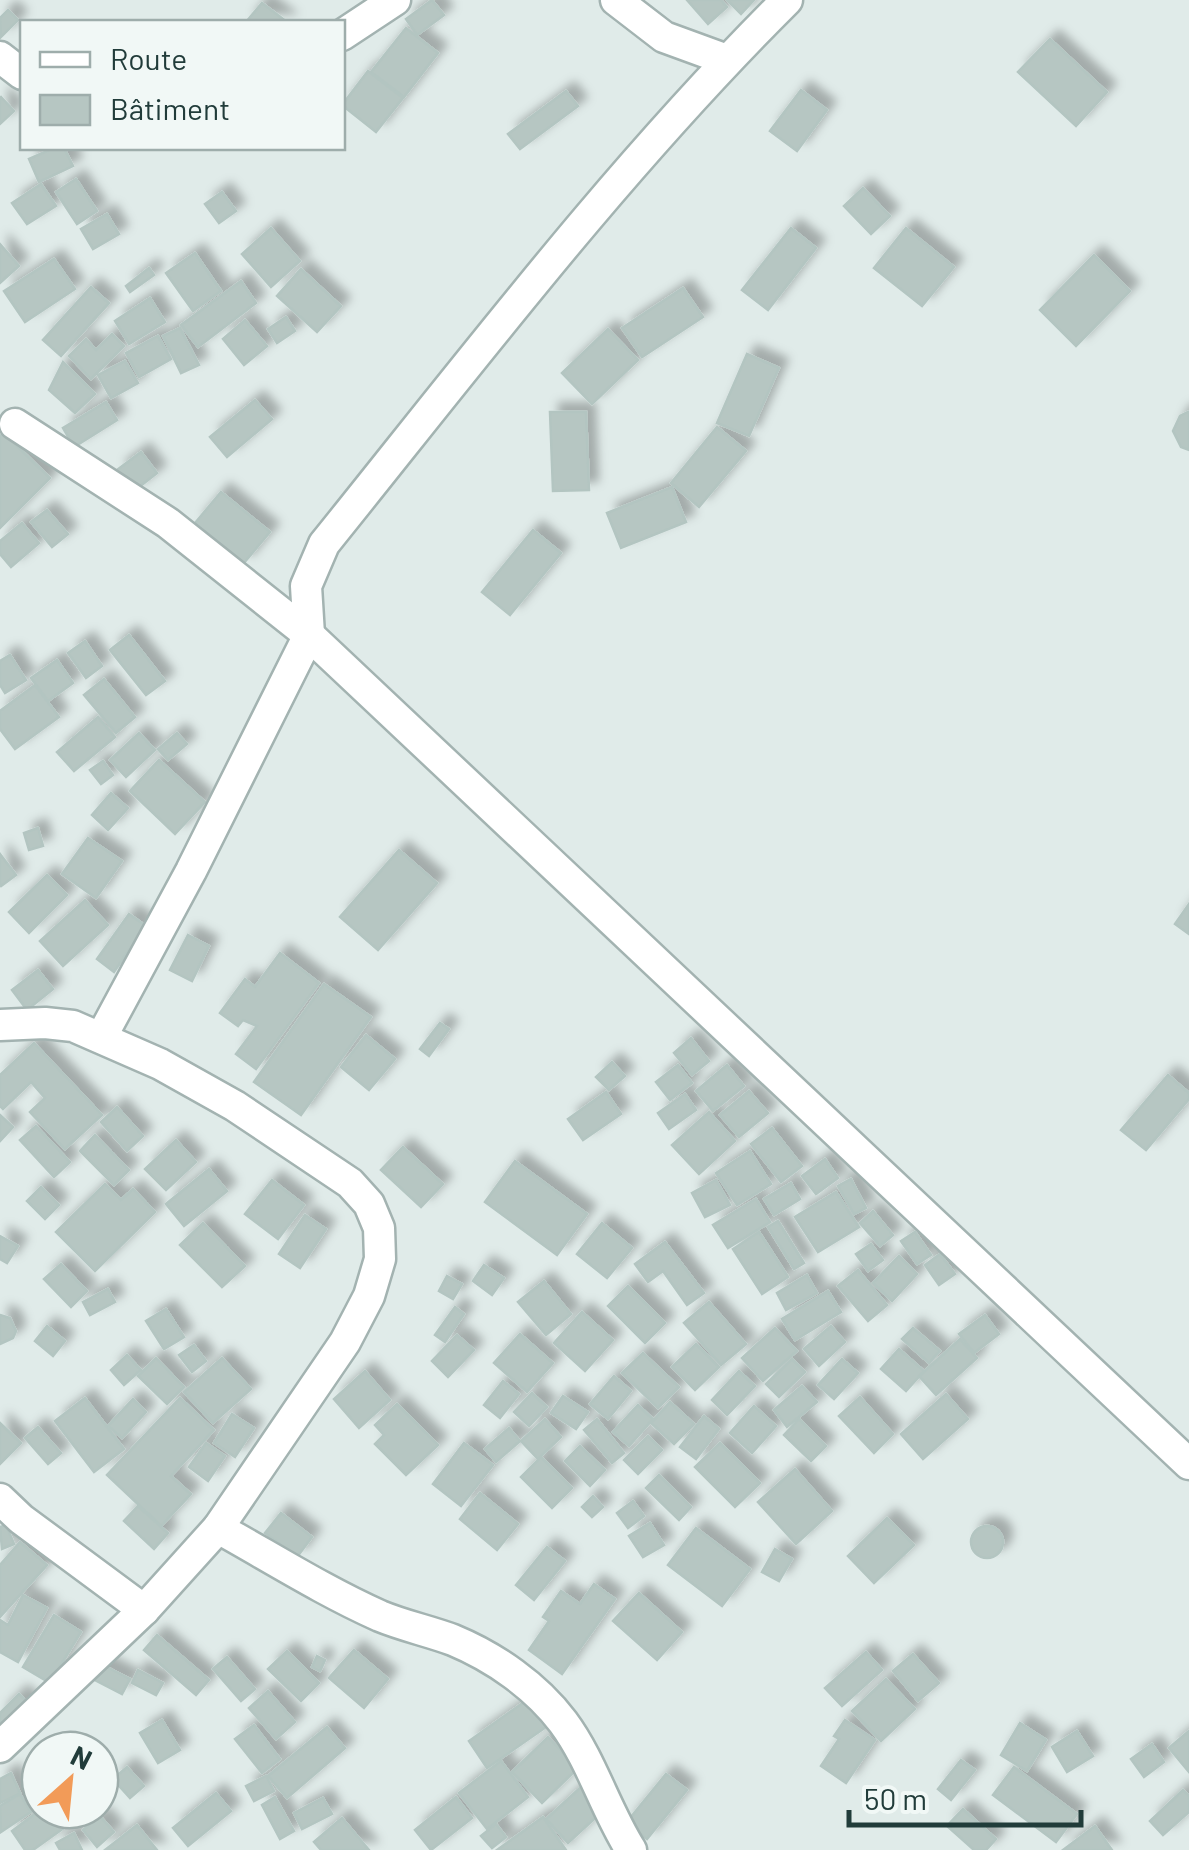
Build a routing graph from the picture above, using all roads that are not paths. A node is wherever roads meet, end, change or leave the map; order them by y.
1 (395, 0) edge
2 (616, 0) edge
3 (787, 0) edge
4 (345, 32) edge
5 (726, 60) junction
6 (15, 424) dead end
7 (308, 635) junction
8 (0, 1025) edge
9 (102, 1036) junction
10 (1189, 1464) edge
11 (0, 1499) edge
12 (218, 1528) junction
13 (144, 1610) junction
14 (0, 1747) edge
15 (631, 1850) edge

1 - 4 street
2 - 5 street
3 - 5 street
5 - 7 street
6 - 7 street
7 - 9 street
7 - 10 street
8 - 9 street
9 - 12 street
11 - 13 street
12 - 13 street
12 - 15 street
13 - 14 street

